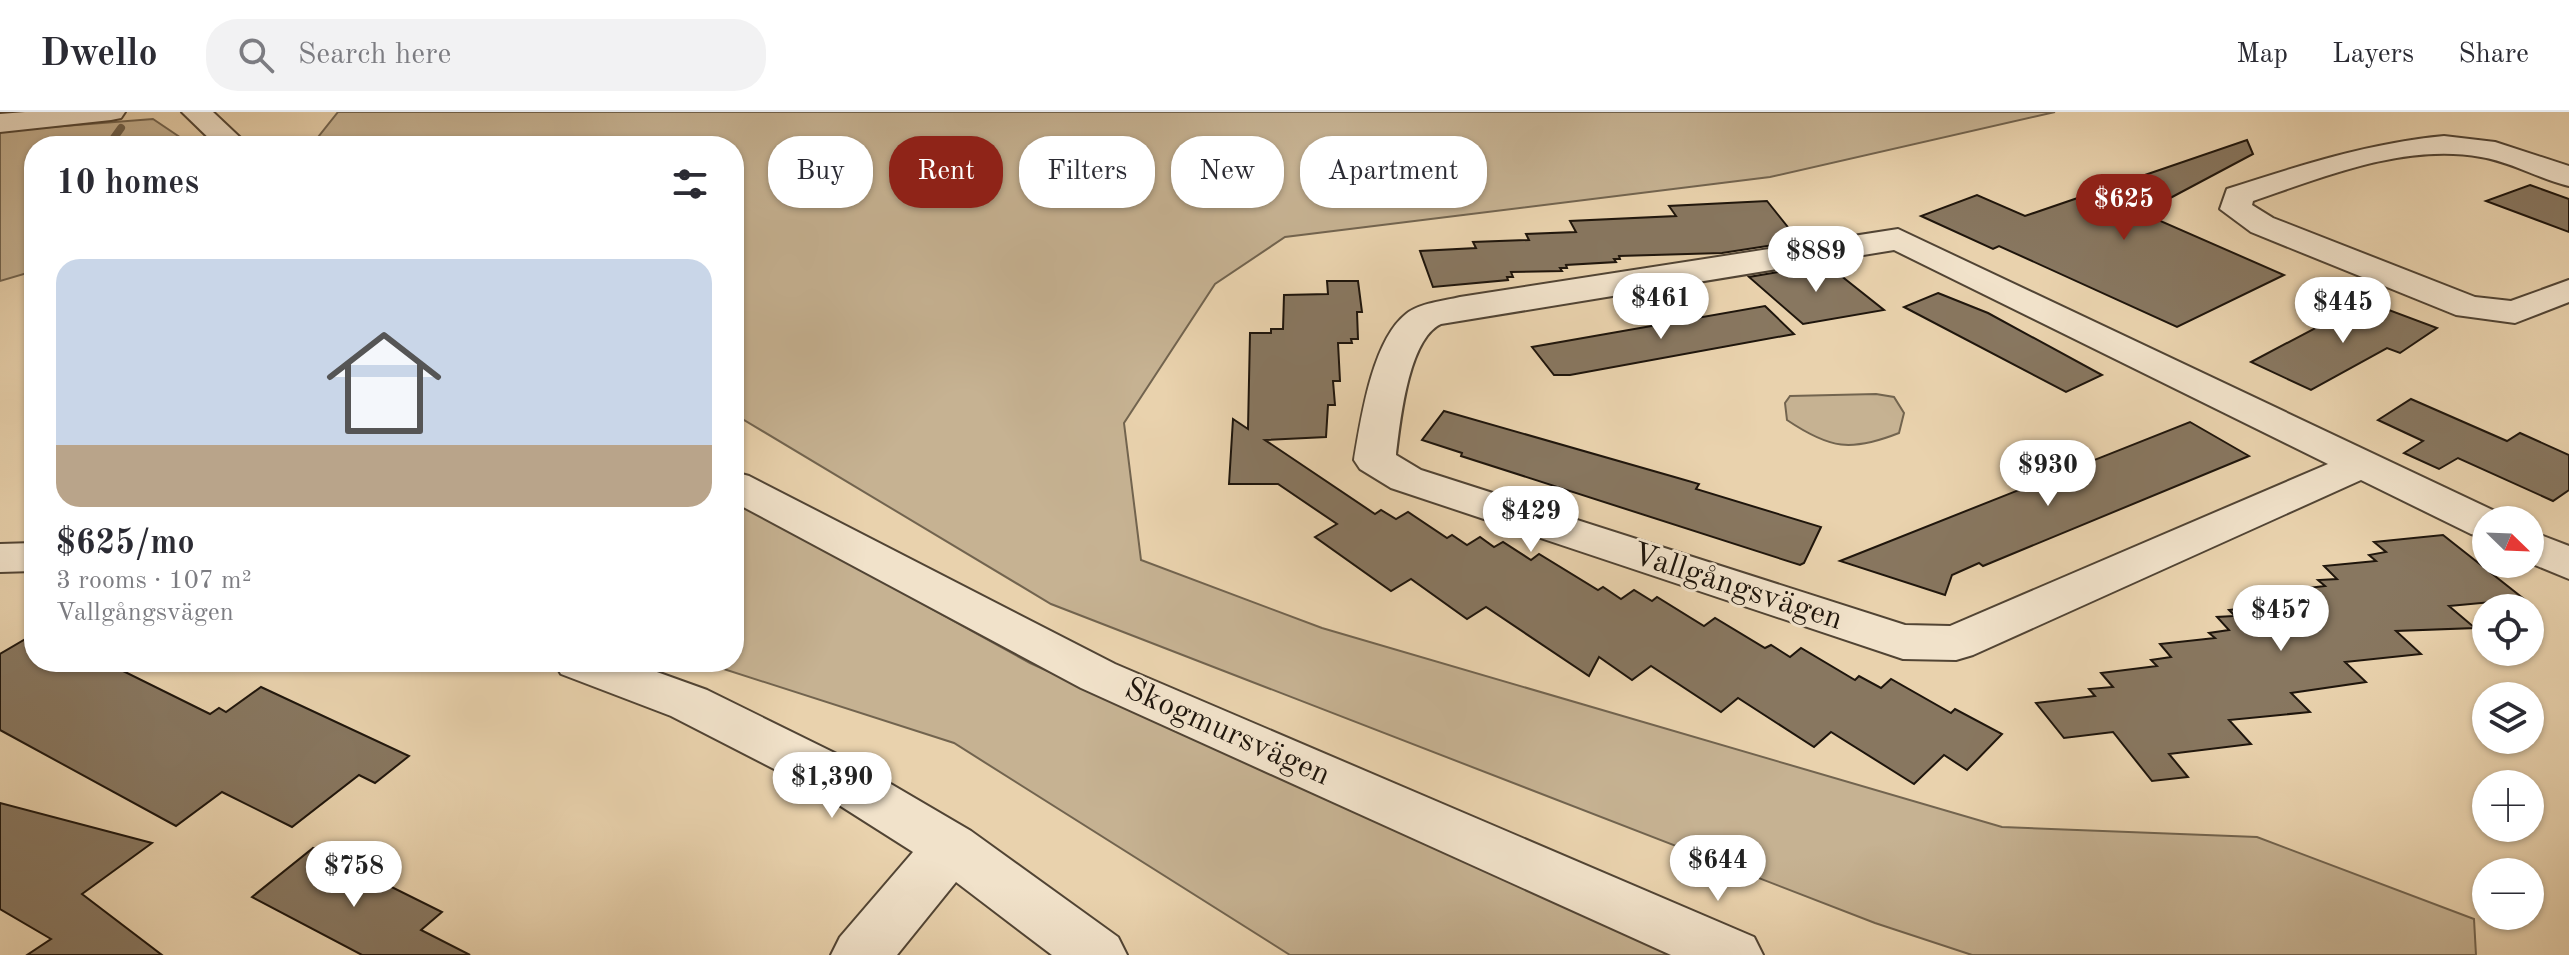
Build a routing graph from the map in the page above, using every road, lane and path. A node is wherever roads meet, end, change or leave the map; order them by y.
1 (111, 112) edge
2 (196, 112) edge
3 (0, 123) edge
4 (223, 136) edge
5 (2569, 177) edge
6 (2569, 290) edge
7 (2362, 464) junction
8 (744, 490) edge
9 (2472, 517) edge
10 (2544, 552) edge
11 (24, 557) edge
12 (0, 558) edge
13 (2569, 564) edge
14 (605, 672) edge
15 (951, 847) junction
16 (861, 955) edge
17 (1097, 955) edge
18 (1733, 955) edge

1 - 3 street
2 - 4 street
5 - 6 street
7 - 7 street, Vallgångsvägen
7 - 9 street, Vallgångsvägen
8 - 18 street, Skogmursvägen
10 - 13 street
11 - 12 street
14 - 15 street
15 - 16 street
15 - 17 street

